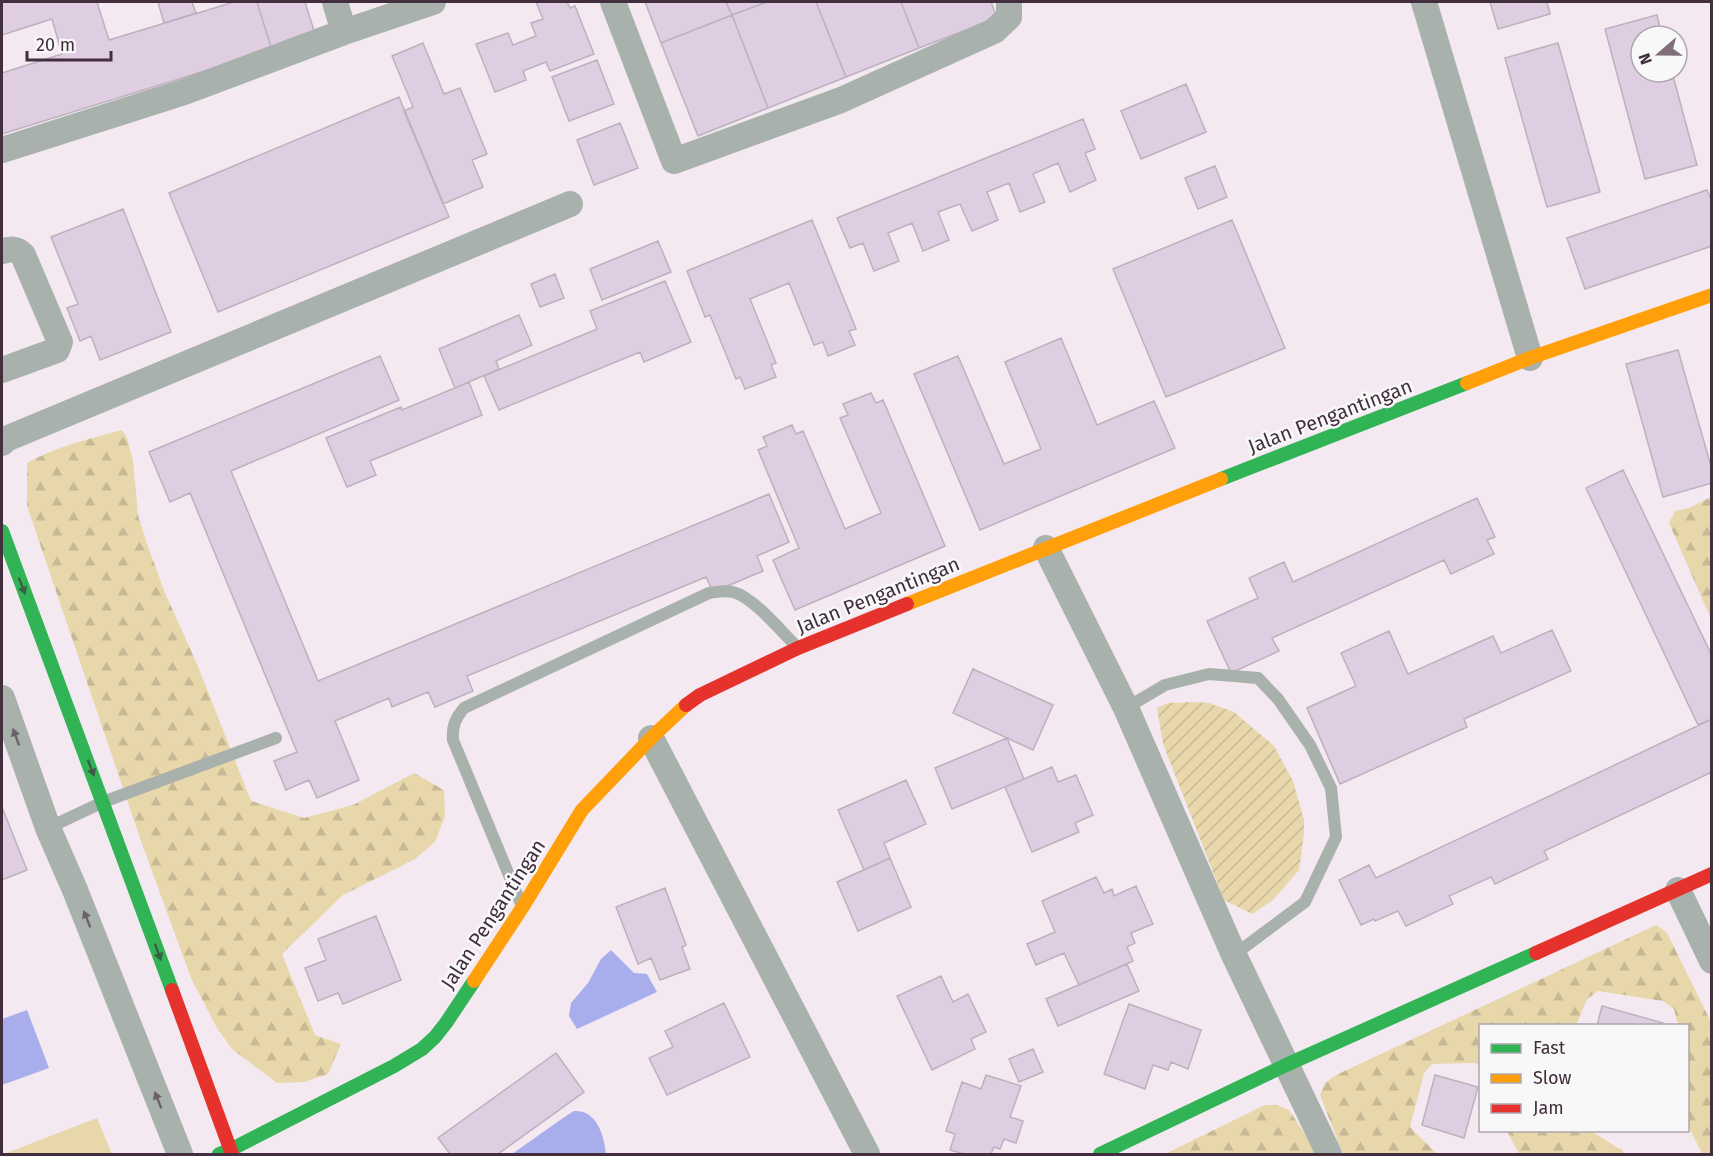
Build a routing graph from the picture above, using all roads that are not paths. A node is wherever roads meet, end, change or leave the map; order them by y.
1 (334, 2) edge
2 (433, 2) edge
3 (613, 2) edge
4 (1009, 2) edge
5 (1424, 2) edge
6 (344, 32) junction
7 (2, 150) edge
8 (570, 204) dead end
9 (2, 251) edge
10 (1712, 295) edge
11 (1530, 358) junction
12 (2, 370) edge
13 (2, 443) edge
14 (2, 531) edge
15 (1046, 549) junction
16 (798, 648) junction
17 (2, 698) edge
18 (1126, 708) junction
19 (276, 738) dead end
20 (651, 738) junction
21 (103, 802) junction
22 (48, 828) junction
23 (1712, 874) edge
24 (1678, 890) junction
25 (522, 908) junction
26 (1234, 955) junction
27 (1712, 961) edge
28 (1286, 1065) junction
29 (227, 1153) edge
30 (180, 1155) edge
31 (867, 1155) edge
32 (1100, 1155) edge
33 (1329, 1155) edge

1 - 6 street
2 - 6 street
3 - 4 street
5 - 11 street
6 - 7 street
8 - 13 street
9 - 12 street
10 - 11 street, Jalan Pengantingan
11 - 15 street, Jalan Pengantingan
14 -> 21 street
15 - 16 street, Jalan Pengantingan
15 - 18 street
16 - 20 street, Jalan Pengantingan
16 - 25 lane
22 -> 17 street
18 - 26 street
18 - 26 lane
19 - 21 lane
20 - 25 street, Jalan Pengantingan
20 - 31 street
21 - 22 lane
21 -> 29 street
30 -> 22 street
23 - 24 street
24 - 27 street
24 - 28 street
25 - 29 street, Jalan Pengantingan
26 - 28 street
28 - 32 street
28 - 33 street

